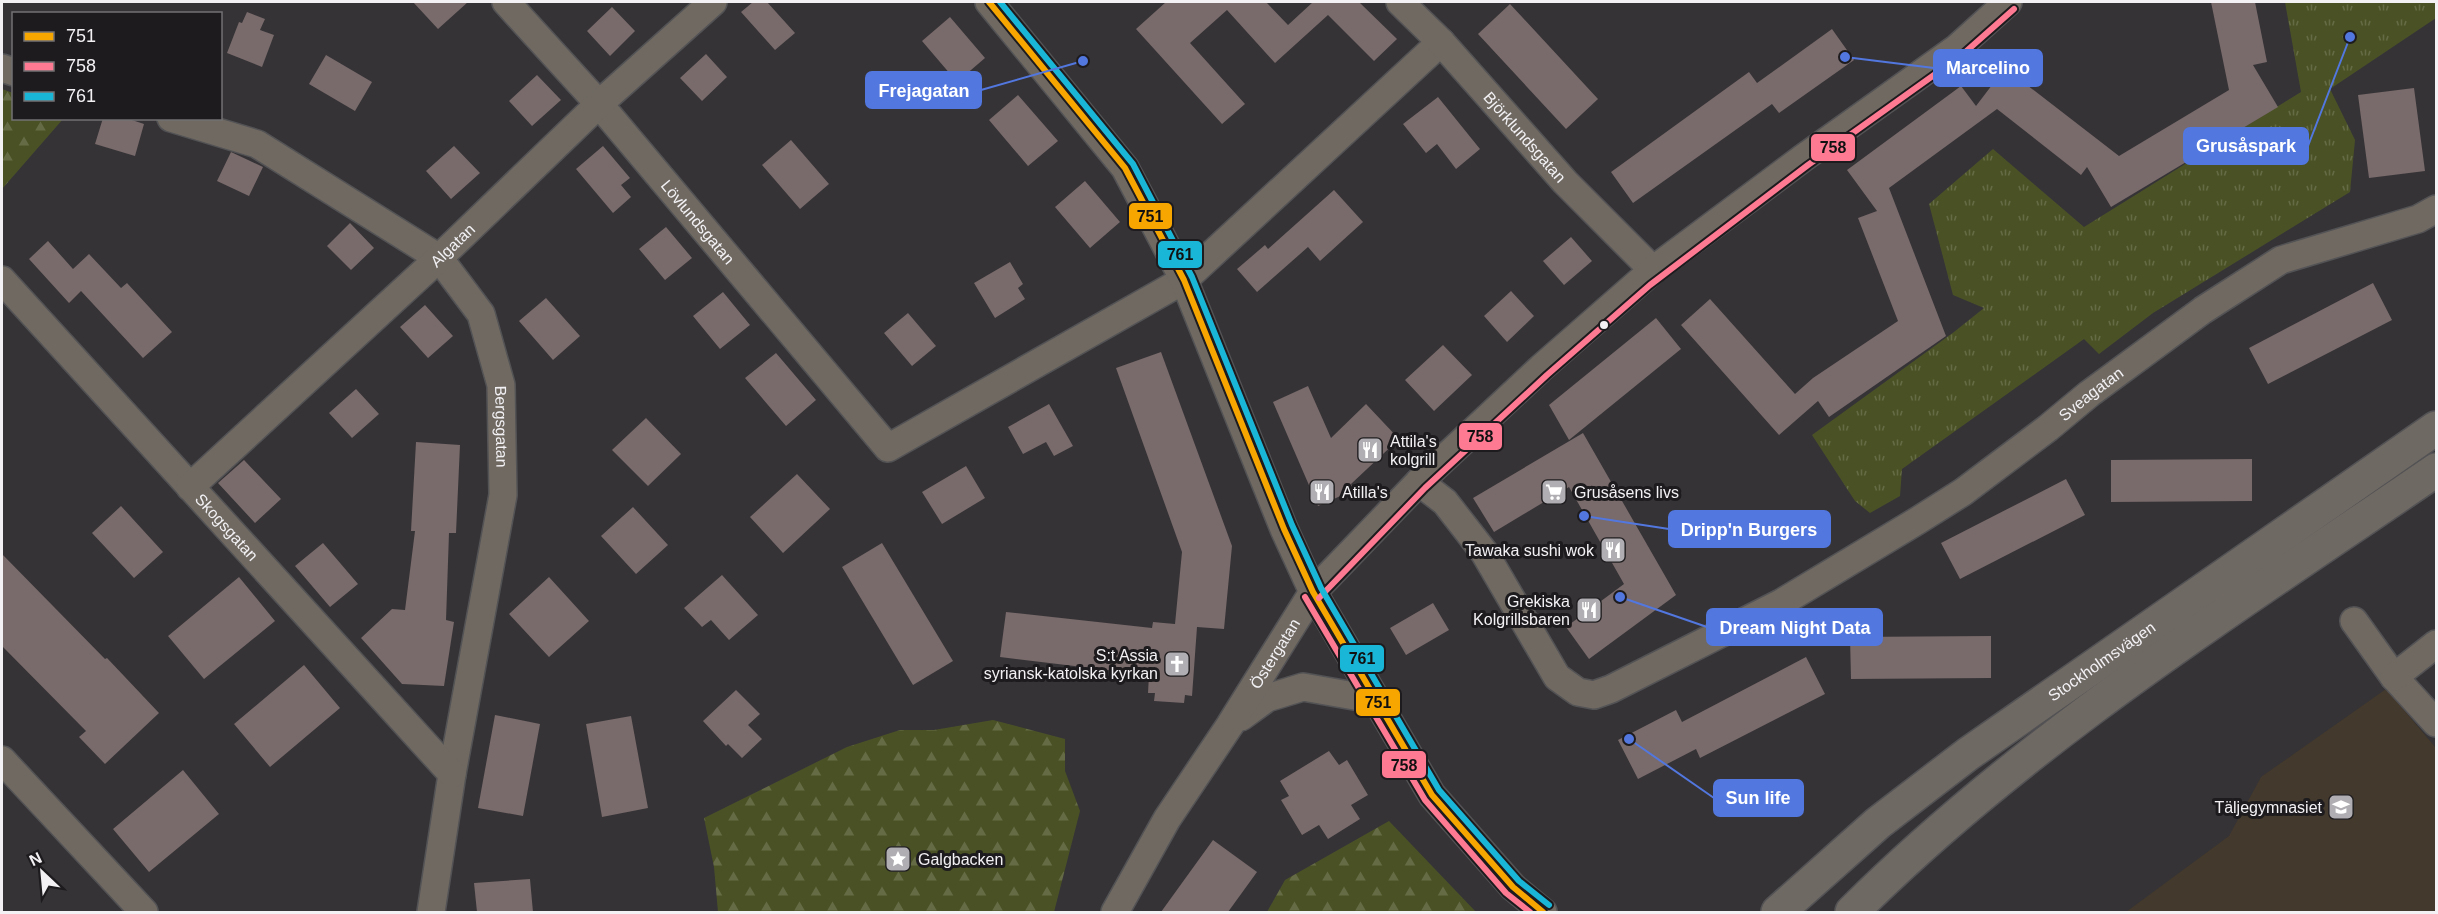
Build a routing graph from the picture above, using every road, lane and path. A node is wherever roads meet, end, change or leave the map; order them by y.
1 (506, 2) edge
2 (713, 2) edge
3 (989, 2) edge
4 (1400, 2) edge
5 (2008, 2) edge
6 (1441, 42) junction
7 (599, 104) junction
8 (178, 120) edge
9 (2436, 209) edge
10 (439, 258) junction
11 (1653, 270) junction
12 (2, 280) edge
13 (1184, 280) junction
14 (2436, 428) edge
15 (2436, 470) edge
16 (1419, 482) junction
17 (190, 487) junction
18 (1313, 592) junction
19 (2354, 621) dead end
20 (2436, 644) edge
21 (2394, 677) junction
22 (1377, 700) junction
23 (2436, 723) edge
24 (1230, 725) junction
25 (2, 760) edge
26 (452, 774) junction
27 (144, 912) edge
28 (431, 912) edge
29 (1115, 912) edge
30 (1543, 912) edge
31 (1778, 912) edge
32 (1852, 912) edge

1 - 7 street, Lövlundsgatan
2 - 7 street, Algatan
3 - 13 street
4 - 6 street, Björklundsgatan
5 - 11 street, Östergatan
6 - 11 street, Björklundsgatan
6 - 13 street
7 - 10 street, Algatan
7 - 13 street, Lövlundsgatan
8 - 10 street, Bergsgatan
9 - 16 street, Sveagatan
10 - 17 street, Algatan
10 - 26 street, Bergsgatan
11 - 16 street, Östergatan
12 - 17 street, Skogsgatan
13 - 18 street
14 - 31 main road, Stockholmsvägen
15 - 32 main road, Stockholmsvägen
16 - 18 street, Östergatan
17 - 26 street, Skogsgatan
18 - 22 street
18 - 24 street, Östergatan
19 - 21 street
20 - 21 street
21 - 23 street
22 - 24 street, Östergatan
22 - 30 street
24 - 29 street, Östergatan
25 - 27 street
26 - 28 street, Bergsgatan

